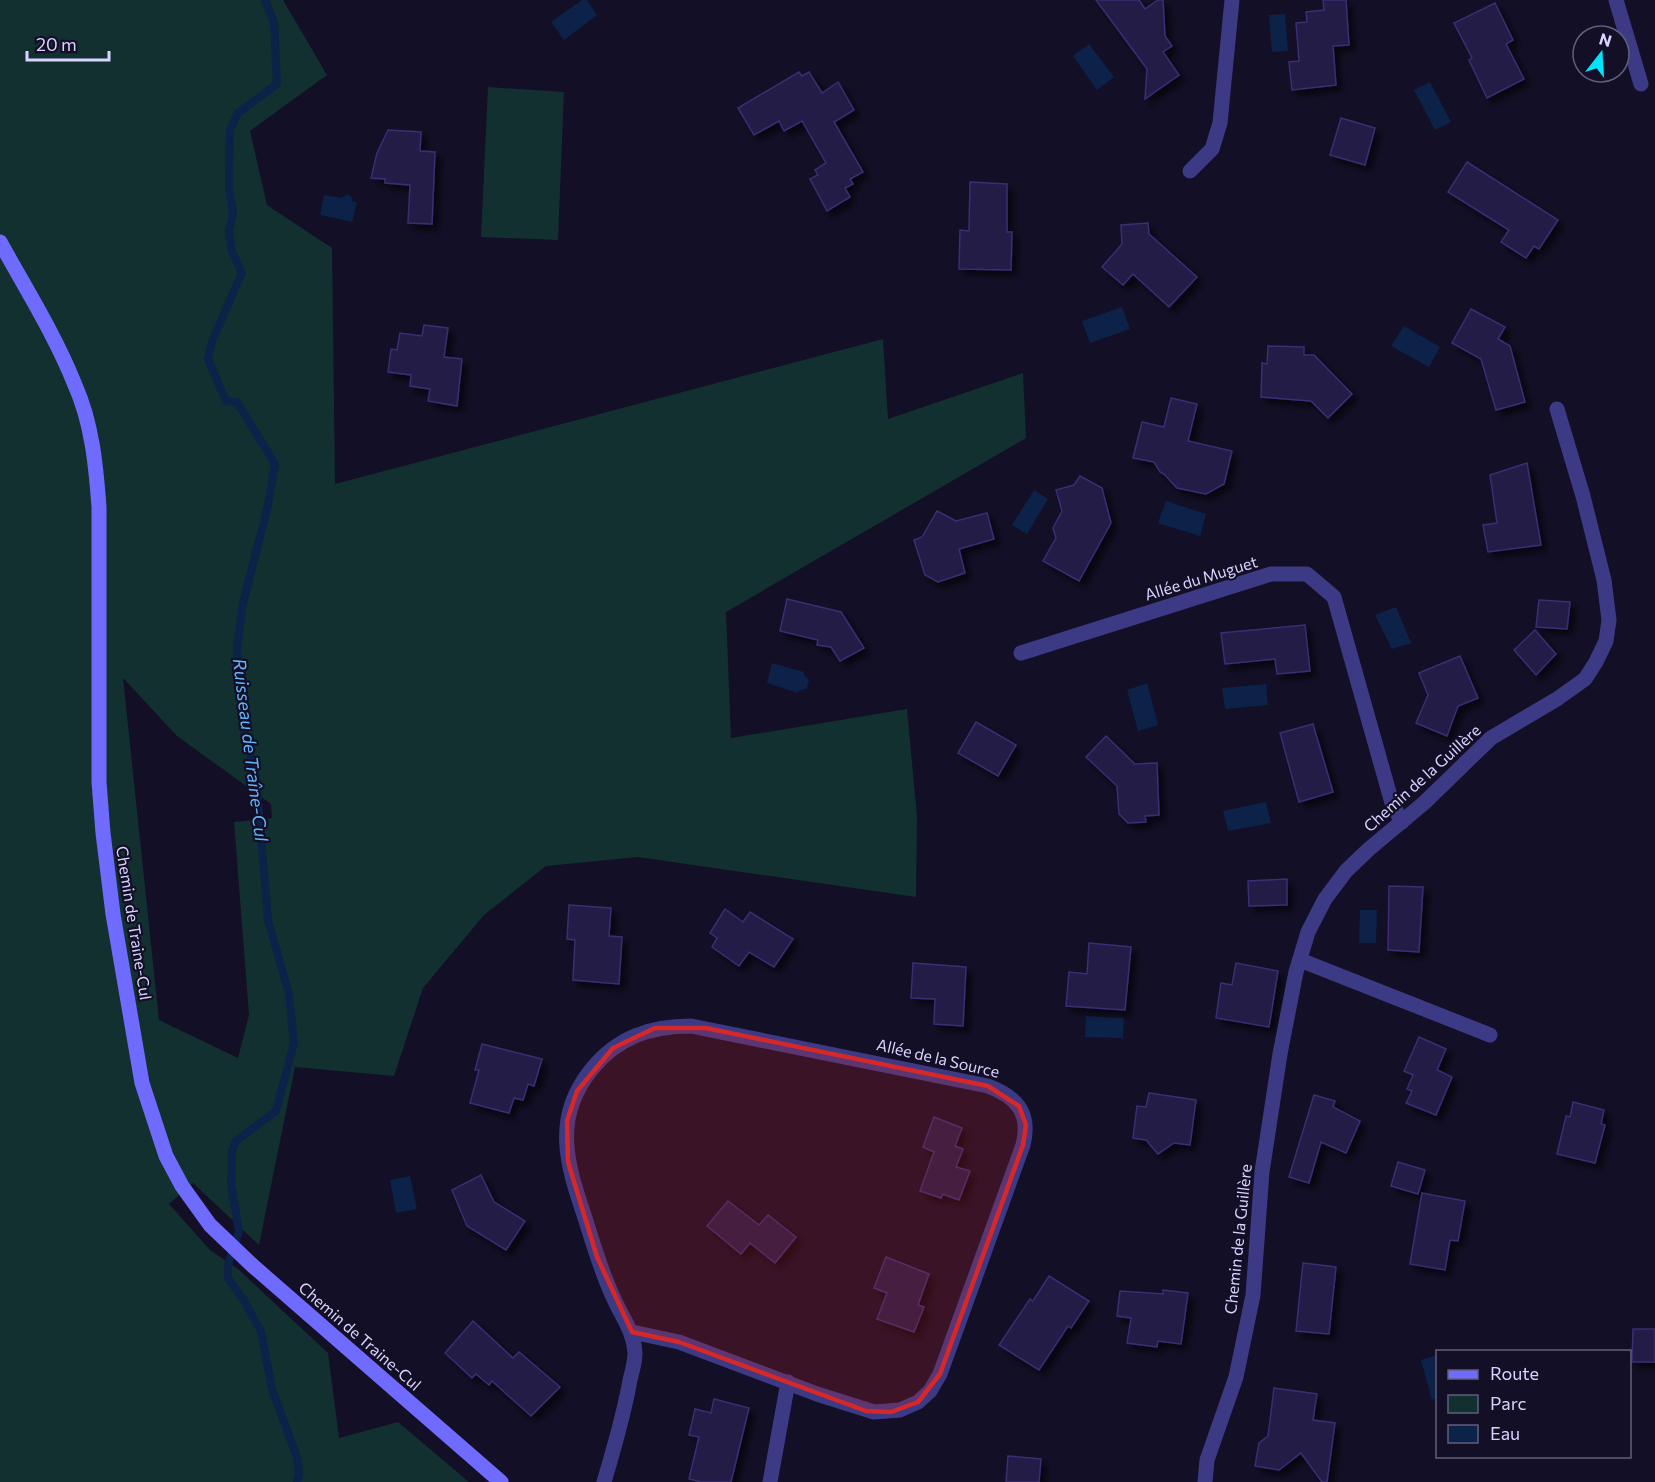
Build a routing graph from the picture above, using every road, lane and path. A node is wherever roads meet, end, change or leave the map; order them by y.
1 (1232, 0) edge
2 (1616, 0) edge
3 (1641, 84) dead end
4 (1190, 171) dead end
5 (0, 242) edge
6 (1557, 409) dead end
7 (1021, 653) dead end
8 (1402, 822) junction
9 (1300, 960) junction
10 (1490, 1035) dead end
11 (632, 1332) junction
12 (788, 1382) junction
13 (501, 1482) edge
14 (604, 1482) edge
15 (770, 1482) edge
16 (1205, 1482) edge

1 - 4 street
2 - 3 street
5 - 13 street, Chemin de Traine-Cul
6 - 8 street, Chemin de la Guillère
7 - 8 street, Allée du Muguet
8 - 9 street, Chemin de la Guillère
9 - 10 street
9 - 16 street, Chemin de la Guillère
11 - 12 street, Allée de la Source
11 - 12 street, Allée de la Source
11 - 14 street, Allée de la Source
12 - 15 street

